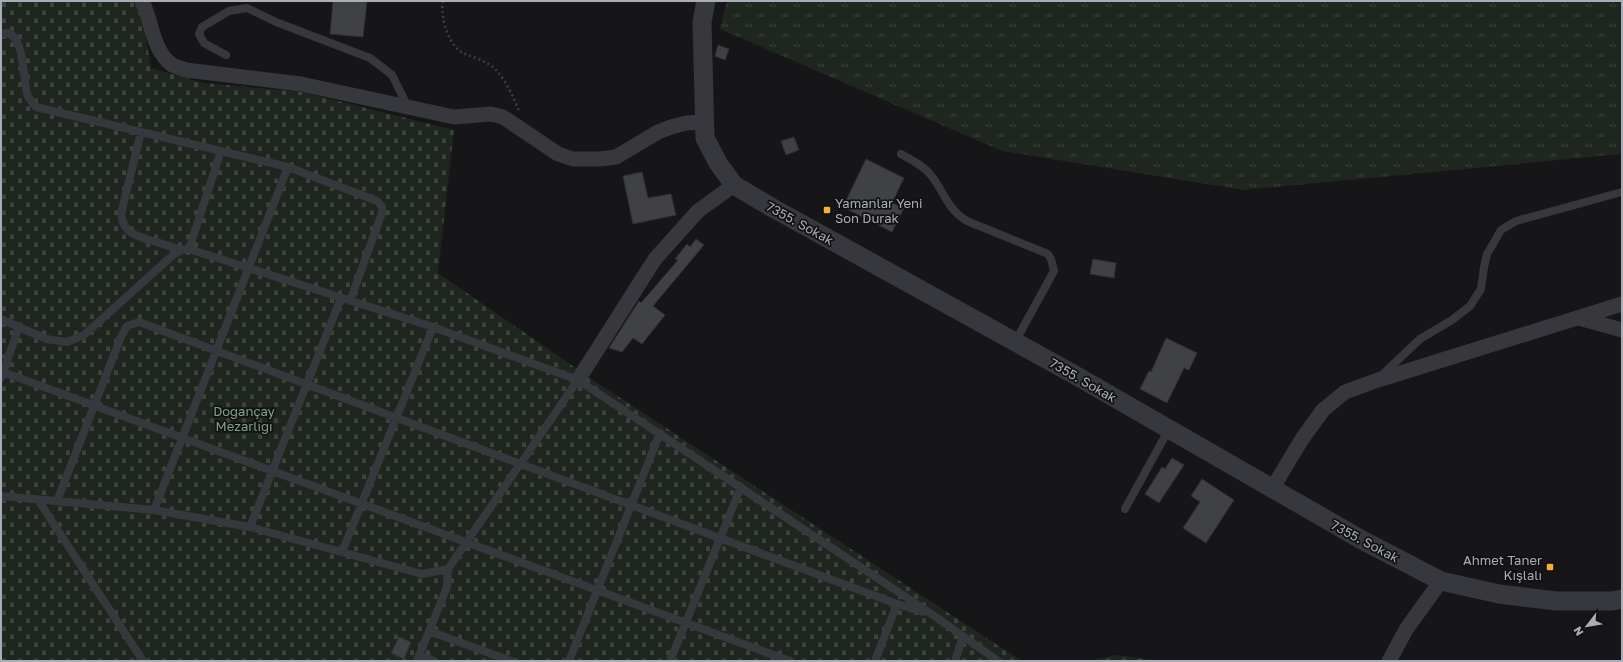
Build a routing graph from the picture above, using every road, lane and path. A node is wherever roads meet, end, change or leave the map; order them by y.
1 (142, 1) edge
2 (443, 1) edge
3 (706, 1) edge
4 (1, 34) edge
5 (226, 55) dead end
6 (408, 107) junction
7 (705, 122) junction
8 (141, 132) junction
9 (530, 135) junction
10 (221, 151) junction
11 (901, 154) dead end
12 (288, 167) junction
13 (734, 185) junction
14 (1622, 192) edge
15 (185, 250) junction
16 (248, 268) junction
17 (341, 298) junction
18 (350, 300) junction
19 (1622, 304) edge
20 (1579, 318) junction
21 (1, 319) edge
22 (19, 327) junction
23 (433, 327) junction
24 (1622, 330) edge
25 (1015, 342) junction
26 (216, 351) junction
27 (2, 375) edge
28 (578, 380) junction
29 (1378, 380) junction
30 (306, 384) junction
31 (95, 404) junction
32 (397, 417) junction
33 (1168, 429) junction
34 (660, 434) junction
35 (183, 437) junction
36 (521, 463) junction
37 (272, 470) junction
38 (741, 487) junction
39 (1272, 489) junction
40 (1, 496) edge
41 (38, 500) junction
42 (57, 501) junction
43 (362, 503) junction
44 (631, 504) junction
45 (1125, 509) dead end
46 (154, 510) junction
47 (250, 526) junction
48 (720, 538) junction
49 (466, 542) junction
50 (342, 552) junction
51 (448, 569) junction
52 (1441, 581) junction
53 (597, 590) junction
54 (1622, 600) edge
55 (897, 604) junction
56 (934, 615) junction
57 (686, 623) junction
58 (429, 631) junction
59 (963, 636) junction
60 (418, 658) edge
61 (771, 658) edge
62 (143, 661) edge
63 (434, 661) edge
64 (511, 661) edge
65 (569, 661) edge
66 (670, 661) edge
67 (790, 661) edge
68 (875, 661) edge
69 (954, 661) edge
70 (998, 661) edge
71 (1389, 661) edge

1 - 6 street
2 - 9 path
3 - 7 street, 7355. Sokak
4 - 8 lane
5 - 6 lane
6 - 9 street
7 - 9 street
7 - 13 street, 7355. Sokak
8 - 10 lane
8 - 15 lane
10 - 12 lane
10 - 15 lane
11 - 25 lane
12 - 16 lane
12 - 18 lane
13 - 25 street, 7355. Sokak
13 - 28 street
14 - 29 lane
15 - 16 lane
15 - 22 lane
16 - 17 lane
16 - 26 lane
17 - 18 lane
17 - 30 lane
18 - 23 lane
19 - 20 street
20 - 24 street
20 - 29 street
21 - 22 lane
22 - 27 lane
23 - 28 lane
23 - 32 lane
25 - 33 street, 7355. Sokak
26 - 30 lane
26 - 31 lane
26 - 35 lane
27 - 31 lane
28 - 34 lane
28 - 36 lane
29 - 39 street
30 - 32 lane
30 - 37 lane
31 - 35 lane
31 - 42 lane
32 - 36 lane
32 - 43 lane
33 - 39 street, 7355. Sokak
33 - 45 lane
34 - 38 lane
34 - 44 lane
35 - 37 lane
35 - 46 lane
36 - 44 lane
36 - 49 lane
37 - 43 lane
37 - 47 lane
38 - 48 lane
38 - 56 lane
39 - 52 street, 7355. Sokak
40 - 41 lane
41 - 42 lane
41 - 62 lane
42 - 46 lane
43 - 49 lane
43 - 50 lane
44 - 48 lane
44 - 53 lane
46 - 47 lane
47 - 50 lane
48 - 55 lane
48 - 57 lane
49 - 51 lane
49 - 53 lane
50 - 51 lane
51 - 58 lane
52 - 54 street, 7355. Sokak
52 - 71 street
53 - 57 lane
53 - 65 lane
55 - 56 lane
55 - 68 lane
56 - 59 lane
57 - 61 lane
57 - 66 lane
58 - 60 lane
58 - 64 lane
59 - 69 lane
59 - 70 lane
60 - 63 lane
61 - 67 lane

